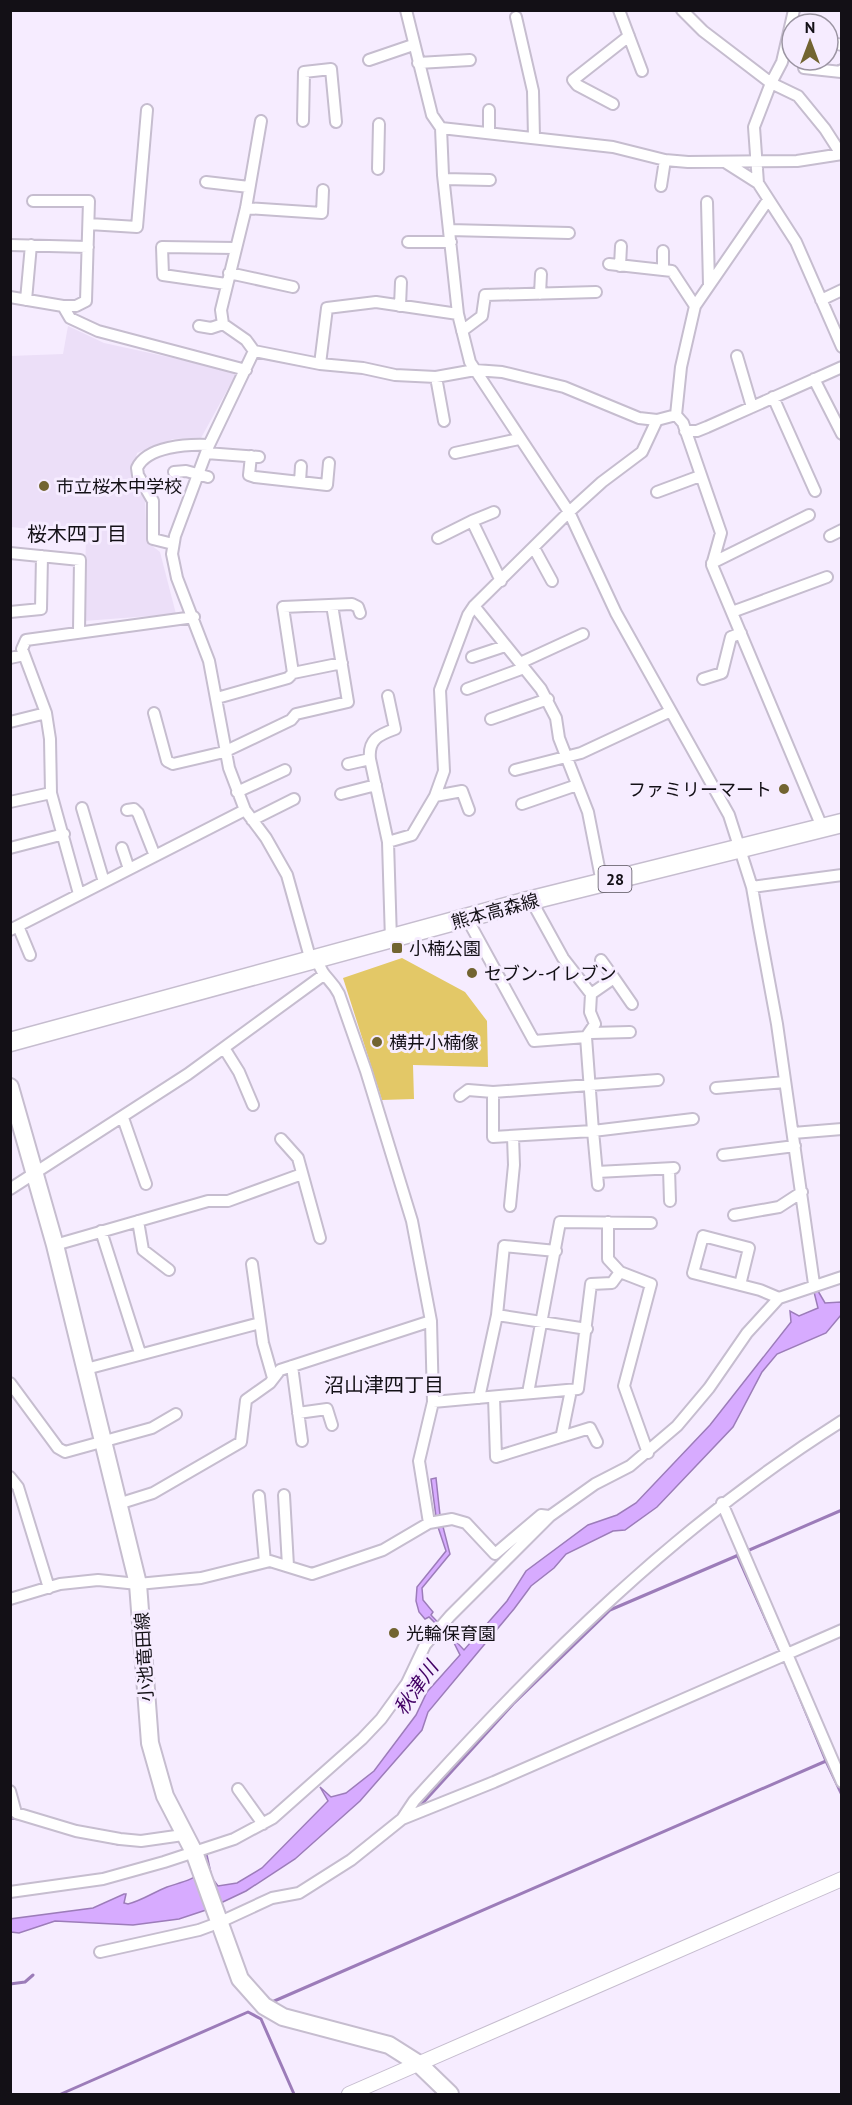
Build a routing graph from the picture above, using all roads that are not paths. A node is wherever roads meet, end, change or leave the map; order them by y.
1 (406, 10) edge
2 (619, 10) edge
3 (682, 10) edge
4 (516, 17) dead end
5 (629, 36) junction
6 (413, 45) junction
7 (369, 60) dead end
8 (470, 60) dead end
9 (418, 63) junction
10 (780, 66) edge
11 (642, 71) dead end
12 (771, 82) junction
13 (613, 104) dead end
14 (147, 110) dead end
15 (489, 110) dead end
16 (261, 120) dead end
17 (303, 122) dead end
18 (336, 122) dead end
19 (380, 124) dead end
20 (441, 128) junction
21 (489, 133) junction
22 (534, 138) junction
23 (841, 154) edge
24 (664, 160) junction
25 (757, 161) junction
26 (722, 162) junction
27 (378, 169) dead end
28 (444, 179) junction
29 (490, 180) dead end
30 (206, 182) dead end
31 (758, 183) junction
32 (661, 186) dead end
33 (249, 187) junction
34 (323, 190) dead end
35 (768, 200) junction
36 (33, 201) dead end
37 (707, 202) dead end
38 (246, 208) junction
39 (89, 224) junction
40 (449, 230) junction
41 (569, 233) dead end
42 (408, 242) dead end
43 (451, 243) junction
44 (10, 245) edge
45 (31, 245) junction
46 (621, 246) dead end
47 (88, 247) junction
48 (235, 248) junction
49 (663, 251) dead end
50 (663, 270) junction
51 (230, 273) junction
52 (541, 274) dead end
53 (401, 282) dead end
54 (226, 284) junction
55 (709, 285) junction
56 (293, 287) dead end
57 (842, 290) edge
58 (596, 292) dead end
59 (540, 294) junction
60 (10, 297) edge
61 (26, 300) junction
62 (821, 300) junction
63 (63, 306) junction
64 (400, 306) junction
65 (695, 306) junction
66 (458, 314) junction
67 (224, 324) junction
68 (200, 326) dead end
69 (462, 331) junction
70 (842, 347) edge
71 (254, 351) junction
72 (737, 356) dead end
73 (320, 364) junction
74 (842, 367) edge
75 (246, 370) junction
76 (475, 370) junction
77 (436, 377) junction
78 (814, 379) junction
79 (773, 397) junction
80 (752, 406) junction
81 (676, 415) junction
82 (657, 420) junction
83 (444, 421) dead end
84 (685, 430) junction
85 (842, 434) edge
86 (519, 439) junction
87 (207, 449) junction
88 (455, 453) dead end
89 (329, 463) dead end
90 (301, 466) dead end
91 (174, 472) dead end
92 (203, 476) junction
93 (700, 476) junction
94 (300, 482) junction
95 (816, 491) dead end
96 (657, 492) dead end
97 (494, 512) dead end
98 (569, 512) junction
99 (809, 515) dead end
100 (472, 521) junction
101 (842, 530) edge
102 (830, 536) dead end
103 (438, 538) dead end
104 (173, 544) junction
105 (534, 548) junction
106 (10, 553) edge
107 (42, 556) junction
108 (711, 563) junction
109 (827, 577) dead end
110 (501, 581) junction
111 (552, 581) dead end
112 (332, 605) junction
113 (474, 606) junction
114 (10, 612) edge
115 (732, 612) junction
116 (360, 613) dead end
117 (194, 617) junction
118 (79, 632) junction
119 (741, 633) junction
120 (583, 634) dead end
121 (505, 646) junction
122 (24, 655) junction
123 (472, 657) dead end
124 (10, 658) edge
125 (342, 663) junction
126 (522, 666) junction
127 (293, 673) junction
128 (702, 679) dead end
129 (467, 689) dead end
130 (388, 696) dead end
131 (217, 698) junction
132 (548, 699) junction
133 (670, 711) junction
134 (46, 713) junction
135 (154, 713) dead end
136 (491, 719) dead end
137 (10, 722) edge
138 (224, 752) junction
139 (566, 755) junction
140 (370, 759) junction
141 (348, 764) dead end
142 (285, 770) dead end
143 (515, 770) dead end
144 (577, 784) junction
145 (376, 785) junction
146 (237, 792) junction
147 (51, 793) junction
148 (341, 794) dead end
149 (435, 796) junction
150 (294, 799) dead end
151 (10, 802) edge
152 (522, 804) dead end
153 (82, 808) dead end
154 (127, 810) dead end
155 (245, 810) junction
156 (469, 810) dead end
157 (252, 820) junction
158 (842, 823) edge
159 (822, 827) junction
160 (64, 834) junction
161 (388, 842) junction
162 (738, 847) junction
163 (10, 848) edge
164 (122, 848) dead end
165 (155, 856) junction
166 (129, 869) junction
167 (842, 874) edge
168 (104, 882) junction
169 (602, 882) junction
170 (752, 887) junction
171 (79, 894) junction
172 (536, 909) dead end
173 (470, 924) dead end
174 (14, 928) edge
175 (391, 940) junction
176 (30, 955) dead end
177 (601, 960) dead end
178 (317, 965) junction
179 (614, 978) junction
180 (591, 994) junction
181 (632, 1004) dead end
182 (630, 1032) dead end
183 (589, 1035) junction
184 (10, 1042) edge
185 (224, 1048) junction
186 (658, 1080) dead end
187 (785, 1082) junction
188 (590, 1084) junction
189 (10, 1087) edge
190 (716, 1088) dead end
191 (493, 1092) junction
192 (460, 1096) dead end
193 (253, 1105) dead end
194 (123, 1118) junction
195 (693, 1119) dead end
196 (842, 1129) edge
197 (594, 1131) junction
198 (793, 1133) junction
199 (513, 1137) junction
200 (280, 1140) dead end
201 (795, 1146) junction
202 (723, 1155) dead end
203 (597, 1172) junction
204 (302, 1174) junction
205 (35, 1176) junction
206 (146, 1184) dead end
207 (598, 1185) dead end
208 (10, 1189) edge
209 (802, 1192) junction
210 (670, 1201) dead end
211 (510, 1206) dead end
212 (734, 1215) dead end
213 (138, 1221) junction
214 (608, 1222) junction
215 (651, 1223) dead end
216 (101, 1232) junction
217 (320, 1238) dead end
218 (55, 1245) junction
219 (556, 1251) junction
220 (252, 1264) dead end
221 (169, 1270) dead end
222 (620, 1272) junction
223 (842, 1277) edge
224 (814, 1284) junction
225 (740, 1285) junction
226 (779, 1298) junction
227 (497, 1315) junction
228 (431, 1321) junction
229 (260, 1323) junction
230 (543, 1323) junction
231 (587, 1329) junction
232 (140, 1353) junction
233 (292, 1366) junction
234 (86, 1368) junction
235 (273, 1378) junction
236 (10, 1383) edge
237 (571, 1390) junction
238 (528, 1394) junction
239 (494, 1397) junction
240 (479, 1398) junction
241 (433, 1402) junction
242 (298, 1413) junction
243 (176, 1414) dead end
244 (842, 1421) edge
245 (332, 1425) dead end
246 (562, 1434) junction
247 (302, 1441) dead end
248 (597, 1442) dead end
249 (105, 1443) junction
250 (648, 1453) junction
251 (10, 1477) edge
252 (284, 1495) dead end
253 (258, 1496) dead end
254 (722, 1503) junction
255 (118, 1504) junction
256 (550, 1516) junction
257 (429, 1523) junction
258 (265, 1562) junction
259 (288, 1566) junction
260 (138, 1584) junction
261 (49, 1588) junction
262 (10, 1599) edge
263 (842, 1630) edge
264 (786, 1654) junction
265 (842, 1782) edge
266 (238, 1789) dead end
267 (10, 1791) edge
268 (402, 1819) junction
269 (263, 1824) junction
270 (183, 1835) junction
271 (194, 1852) junction
272 (842, 1879) edge
273 (10, 1892) edge
274 (217, 1919) junction
275 (100, 1952) dead end
276 (419, 2064) junction
277 (349, 2094) edge
278 (450, 2094) edge

1 - 6 street
2 - 5 street
3 - 12 street
4 - 22 street
5 - 11 street
5 - 13 street
6 - 7 street
6 - 9 street
8 - 9 street
9 - 20 street
10 - 12 street
12 - 23 street
12 - 25 street
14 - 39 street
15 - 21 street
16 - 33 street
17 - 18 street
19 - 27 street
20 - 21 street
20 - 28 street
21 - 22 street
22 - 24 street
23 - 25 street
24 - 26 street
24 - 32 street
25 - 26 street
25 - 31 street
26 - 31 street
28 - 29 street
28 - 40 street
30 - 33 street
31 - 35 street
33 - 38 street
34 - 38 street
35 - 55 street
35 - 62 street
36 - 39 street
37 - 55 street
38 - 48 street
39 - 47 street
40 - 41 street
40 - 43 street
42 - 43 street
43 - 66 street
44 - 45 street
45 - 47 street
45 - 61 street
46 - 50 street
47 - 63 street
48 - 51 street
48 - 54 street
49 - 50 street
50 - 65 street
51 - 54 street
51 - 56 street
52 - 59 street
53 - 64 street
54 - 67 street
55 - 65 street
57 - 62 street
58 - 59 street
59 - 69 street
60 - 61 street
61 - 63 street
62 - 70 street
63 - 75 street
64 - 66 street
64 - 73 street
65 - 81 street
66 - 69 street
67 - 68 street
67 - 71 street
69 - 76 street
71 - 73 street
71 - 75 street
72 - 80 street
73 - 77 street
74 - 78 street
75 - 87 street
76 - 77 street
76 - 82 street
76 - 86 street
77 - 83 street
78 - 79 street
78 - 85 street
79 - 80 street
79 - 95 street
80 - 84 street
81 - 82 street
81 - 84 street
82 - 98 street
84 - 93 street
86 - 88 street
86 - 98 street
87 - 92 street
87 - 94 street
87 - 104 street
89 - 94 street
90 - 94 street
91 - 92 street
92 - 104 street
93 - 96 street
93 - 108 street
97 - 100 street
98 - 105 street
98 - 133 street
99 - 108 street
100 - 103 street
100 - 110 street
101 - 102 street
104 - 117 street
105 - 110 street
105 - 111 street
106 - 107 street
107 - 114 street
107 - 118 street
108 - 115 street
109 - 115 street
110 - 113 street
112 - 116 street
112 - 125 street
112 - 127 street
113 - 121 street
113 - 149 street
115 - 119 street
117 - 118 street
117 - 131 street
118 - 122 street
119 - 128 street
119 - 159 street
120 - 126 street
121 - 123 street
121 - 126 street
122 - 124 street
122 - 134 street
125 - 127 street
125 - 138 street
126 - 129 street
126 - 132 street
127 - 131 street
130 - 140 street
131 - 138 street
132 - 136 street
132 - 139 street
133 - 139 street
133 - 162 street
134 - 137 street
134 - 147 street
135 - 138 street
138 - 146 street
139 - 143 street
139 - 144 street
140 - 141 street
140 - 145 street
142 - 146 street
144 - 152 street
144 - 169 street
145 - 148 street
145 - 161 street
146 - 155 street
147 - 151 street
147 - 160 street
149 - 156 street
149 - 161 street
150 - 157 street
153 - 168 street
154 - 165 street
155 - 157 street
155 - 165 street
157 - 178 street
158 - 159 main road, 熊本高森線 / 28
159 - 162 main road, 熊本高森線 / 28
160 - 163 street
160 - 171 street
161 - 175 street
162 - 169 main road, 熊本高森線 / 28
162 - 170 street
164 - 166 street
165 - 166 street
166 - 168 street
167 - 170 street
168 - 171 street
169 - 175 main road, 熊本高森線 / 28
170 - 187 street
171 - 174 street
172 - 180 street
173 - 183 street
174 - 176 street
175 - 178 main road, 熊本高森線 / 28
177 - 179 street
178 - 184 main road, 熊本高森線 / 28
178 - 185 street
178 - 228 street
179 - 180 street
179 - 181 street
180 - 183 street
182 - 183 street
183 - 188 street
185 - 193 street
185 - 194 street
186 - 188 street
187 - 190 street
187 - 198 street
188 - 191 street
188 - 197 street
189 - 205 main road, 小池竜田線
191 - 192 street
191 - 199 street
194 - 205 street
194 - 206 street
195 - 197 street
196 - 198 street
197 - 199 street
197 - 203 street
198 - 201 street
199 - 211 street
200 - 204 street
201 - 202 street
201 - 209 street
203 - 207 street
203 - 210 street
204 - 213 street
204 - 217 street
205 - 208 street
205 - 218 main road, 小池竜田線
209 - 212 street
209 - 224 street
213 - 216 street
213 - 221 street
214 - 215 street
214 - 219 street
214 - 222 street
216 - 218 street
216 - 232 street
218 - 234 main road, 小池竜田線
219 - 227 street
219 - 230 street
220 - 229 street
222 - 231 street
222 - 250 street
223 - 224 street
224 - 226 street
225 - 225 street
225 - 226 street
226 - 250 street
227 - 230 street
227 - 240 street
228 - 233 street
228 - 241 street
229 - 232 street
229 - 235 street
230 - 231 street
230 - 238 street
231 - 237 street
232 - 234 street
233 - 235 street
233 - 242 street
234 - 249 main road, 小池竜田線
235 - 255 street
236 - 249 street
237 - 238 street
237 - 246 street
238 - 239 street
239 - 240 street
239 - 246 street
240 - 241 street
241 - 257 street
242 - 245 street
242 - 247 street
243 - 249 street
244 - 254 street
246 - 248 street
249 - 255 main road, 小池竜田線
250 - 256 street
251 - 261 street
252 - 259 street
253 - 258 street
254 - 264 street
254 - 268 street
255 - 260 main road, 小池竜田線
256 - 257 street
256 - 269 street
257 - 259 street
258 - 259 street
258 - 260 street
260 - 261 street
260 - 270 main road, 小池竜田線
261 - 262 street
263 - 264 street
264 - 265 street
264 - 268 street
266 - 269 street
267 - 270 street
268 - 274 street
269 - 271 street
270 - 271 main road, 小池竜田線
271 - 273 street
271 - 274 main road, 小池竜田線
272 - 276 street
274 - 275 street
274 - 276 main road, 小池竜田線
276 - 277 street
276 - 278 main road, 小池竜田線

